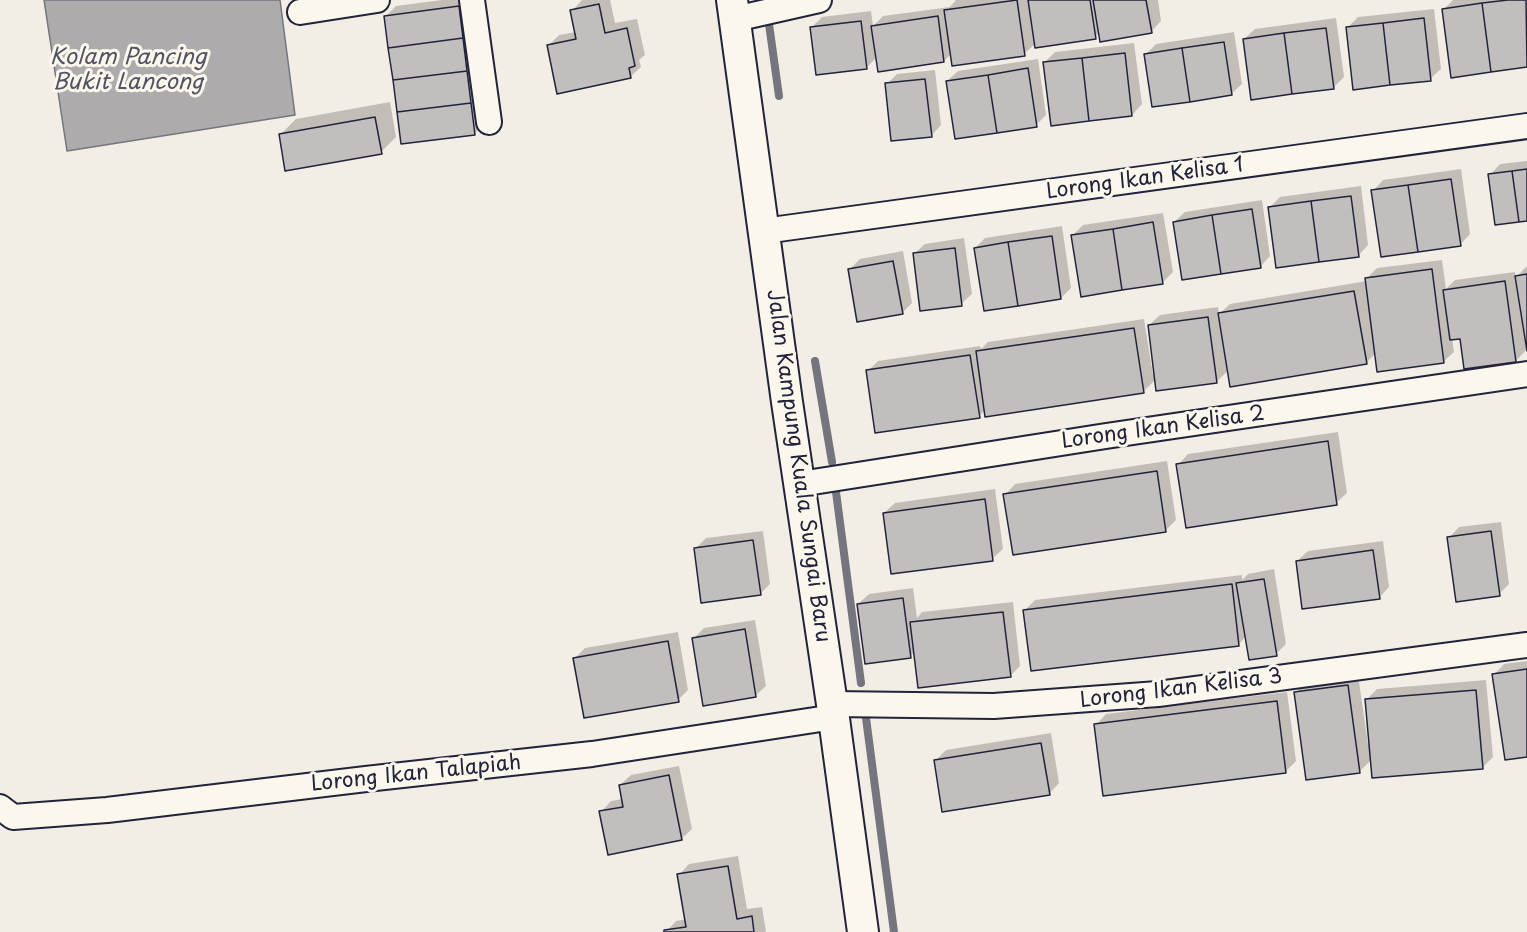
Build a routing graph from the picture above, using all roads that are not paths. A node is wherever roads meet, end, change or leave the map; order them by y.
1 (377, 0) edge
2 (472, 0) edge
3 (819, 0) edge
4 (733, 10) edge
5 (300, 12) dead end
6 (489, 122) dead end
7 (1527, 126) edge
8 (764, 231) junction
9 (1527, 374) edge
10 (800, 484) junction
11 (1527, 645) edge
12 (833, 710) junction
13 (4, 819) edge
14 (863, 932) edge

1 - 5 street
2 - 6 street
3 - 4 street
4 - 8 street, Jalan Kampung Kuala Sungai Baru
7 - 8 street, Lorong Ikan Kelisa 1
8 - 10 street, Jalan Kampung Kuala Sungai Baru
9 - 10 street, Lorong Ikan Kelisa 2
10 - 12 street, Jalan Kampung Kuala Sungai Baru
11 - 12 street, Lorong Ikan Kelisa 3
12 - 13 street, Lorong Ikan Talapiah
12 - 14 street, Jalan Kampung Kuala Sungai Baru

